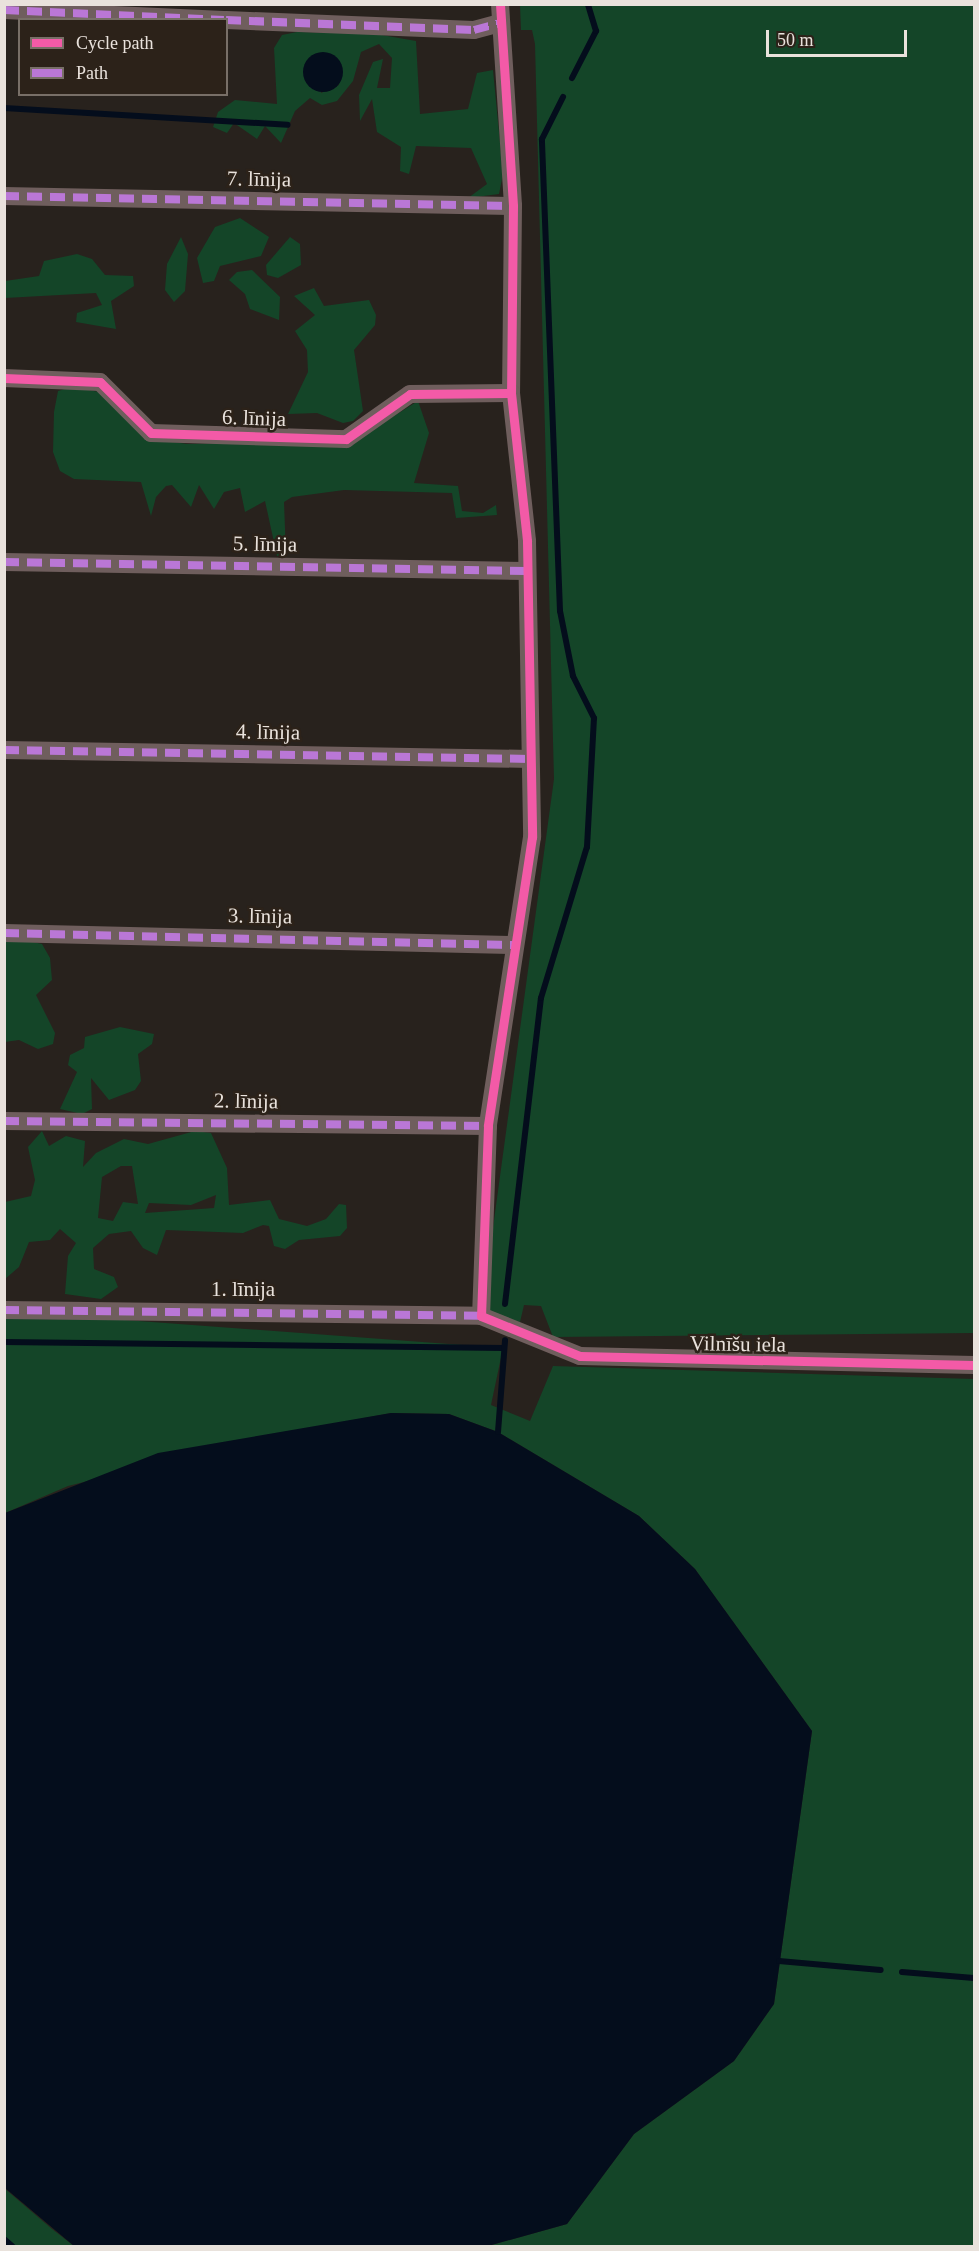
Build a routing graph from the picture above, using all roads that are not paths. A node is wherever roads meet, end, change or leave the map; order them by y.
1 (500, 4) edge
2 (4, 10) edge
3 (181, 18) edge
4 (228, 20) edge
5 (501, 23) junction
6 (4, 196) edge
7 (513, 206) junction
8 (4, 378) edge
9 (511, 393) junction
10 (4, 562) edge
11 (526, 571) junction
12 (4, 750) edge
13 (530, 759) junction
14 (4, 933) edge
15 (514, 945) junction
16 (4, 1121) edge
17 (488, 1126) junction
18 (4, 1310) edge
19 (481, 1316) junction
20 (975, 1365) edge

1 - 5 street
2 - 3 street
4 - 5 street
5 - 7 street
6 - 7 street, 7. līnija
7 - 9 street
8 - 9 street, 6. līnija
9 - 11 street
10 - 11 street, 5. līnija
11 - 13 street
12 - 13 street, 4. līnija
13 - 15 street
14 - 15 street, 3. līnija
15 - 17 street
16 - 17 street, 2. līnija
17 - 19 street
18 - 19 street, 1. līnija
19 - 20 street, Vilnīšu iela

